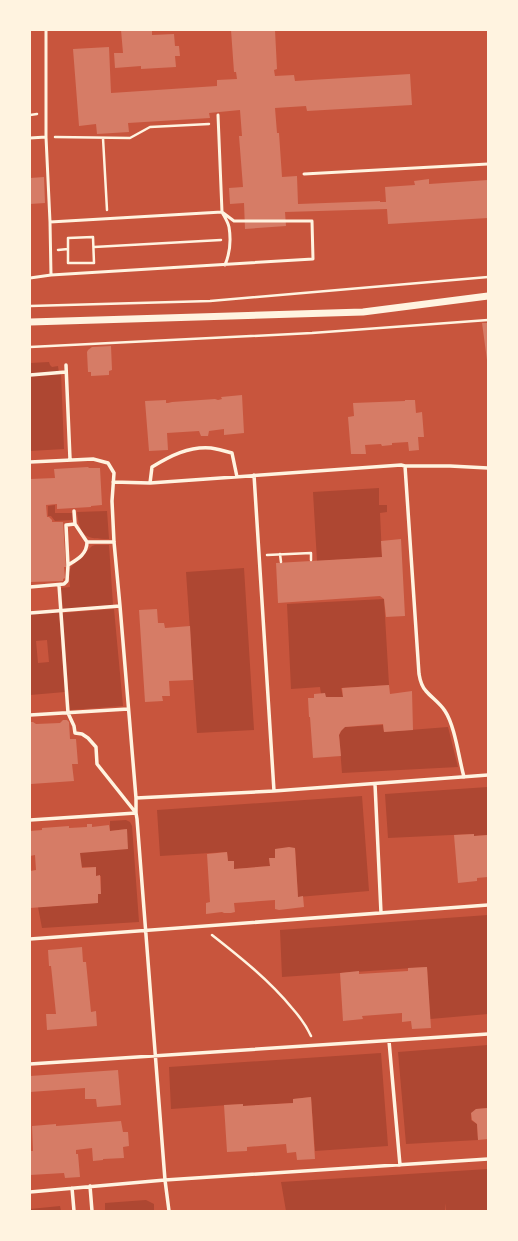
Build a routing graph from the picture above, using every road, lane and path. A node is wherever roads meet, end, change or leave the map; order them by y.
1 (46, 30) edge
2 (218, 114) dead end
3 (219, 123) junction
4 (46, 137) junction
5 (30, 138) edge
6 (103, 138) junction
7 (488, 164) edge
8 (304, 174) dead end
9 (222, 212) junction
10 (108, 218) junction
11 (50, 222) junction
12 (230, 240) junction
13 (94, 247) junction
14 (225, 265) junction
15 (51, 275) junction
16 (488, 276) edge
17 (30, 278) edge
18 (488, 296) edge
19 (30, 306) edge
20 (488, 320) edge
21 (30, 322) edge
22 (30, 348) edge
23 (66, 365) dead end
24 (66, 372) junction
25 (30, 375) edge
26 (70, 460) junction
27 (30, 462) edge
28 (405, 466) junction
29 (488, 468) edge
30 (254, 476) junction
31 (237, 477) junction
32 (113, 482) junction
33 (150, 483) junction
34 (74, 511) dead end
35 (75, 524) junction
36 (87, 542) junction
37 (114, 542) junction
38 (280, 554) junction
39 (259, 555) junction
40 (311, 560) dead end
41 (281, 562) dead end
42 (68, 564) junction
43 (59, 585) junction
44 (30, 587) edge
45 (120, 606) junction
46 (61, 610) junction
47 (30, 613) edge
48 (128, 709) junction
49 (68, 713) junction
50 (30, 715) edge
51 (488, 775) edge
52 (464, 777) junction
53 (374, 784) junction
54 (274, 791) junction
55 (136, 798) junction
56 (136, 813) junction
57 (30, 820) edge
58 (488, 905) edge
59 (381, 913) junction
60 (200, 926) junction
61 (146, 930) junction
62 (30, 939) edge
63 (488, 1034) edge
64 (389, 1041) junction
65 (315, 1046) junction
66 (155, 1057) junction
67 (30, 1064) edge
68 (488, 1159) edge
69 (400, 1164) junction
70 (165, 1180) junction
71 (90, 1186) junction
72 (72, 1188) junction
73 (30, 1192) edge
74 (74, 1211) edge
75 (92, 1211) edge
76 (169, 1211) edge

1 - 4 lane
2 - 3 lane
3 - 6 path
3 - 9 lane
4 - 5 lane
4 - 6 path
4 - 11 lane
6 - 10 path
7 - 8 lane
9 - 10 lane
9 - 12 lane
9 - 14 lane
10 - 11 lane
11 - 15 lane
12 - 13 path
12 - 14 lane
13 - 13 path
14 - 15 lane
15 - 17 lane
16 - 19 path
18 - 21 street
20 - 22 path
23 - 24 street
24 - 25 street
24 - 26 street
26 - 27 street
26 - 32 street
28 - 29 street
28 - 30 street
28 - 52 street
30 - 31 street
30 - 39 street
31 - 33 street
31 - 33 street
32 - 33 street
32 - 37 street
34 - 35 street
35 - 36 street
35 - 42 street
36 - 37 street
36 - 42 street
37 - 45 street
38 - 39 path
38 - 40 path
38 - 41 path
39 - 54 street
42 - 43 street
43 - 44 street
43 - 46 street
45 - 46 street
45 - 48 street
46 - 47 street
46 - 49 street
48 - 49 street
48 - 55 street
49 - 50 street
49 - 56 street
51 - 52 street
52 - 53 street
53 - 54 street
53 - 59 street
54 - 55 street
55 - 56 street
56 - 57 street
56 - 61 street
58 - 59 street
59 - 60 street
60 - 61 street
60 - 65 path
61 - 62 street
61 - 66 street
63 - 64 street
64 - 65 street
64 - 69 street
65 - 66 street
66 - 67 street
66 - 70 street
68 - 69 street
69 - 70 street
70 - 71 street
70 - 76 street
71 - 72 street
71 - 75 street
72 - 73 street
72 - 74 street

